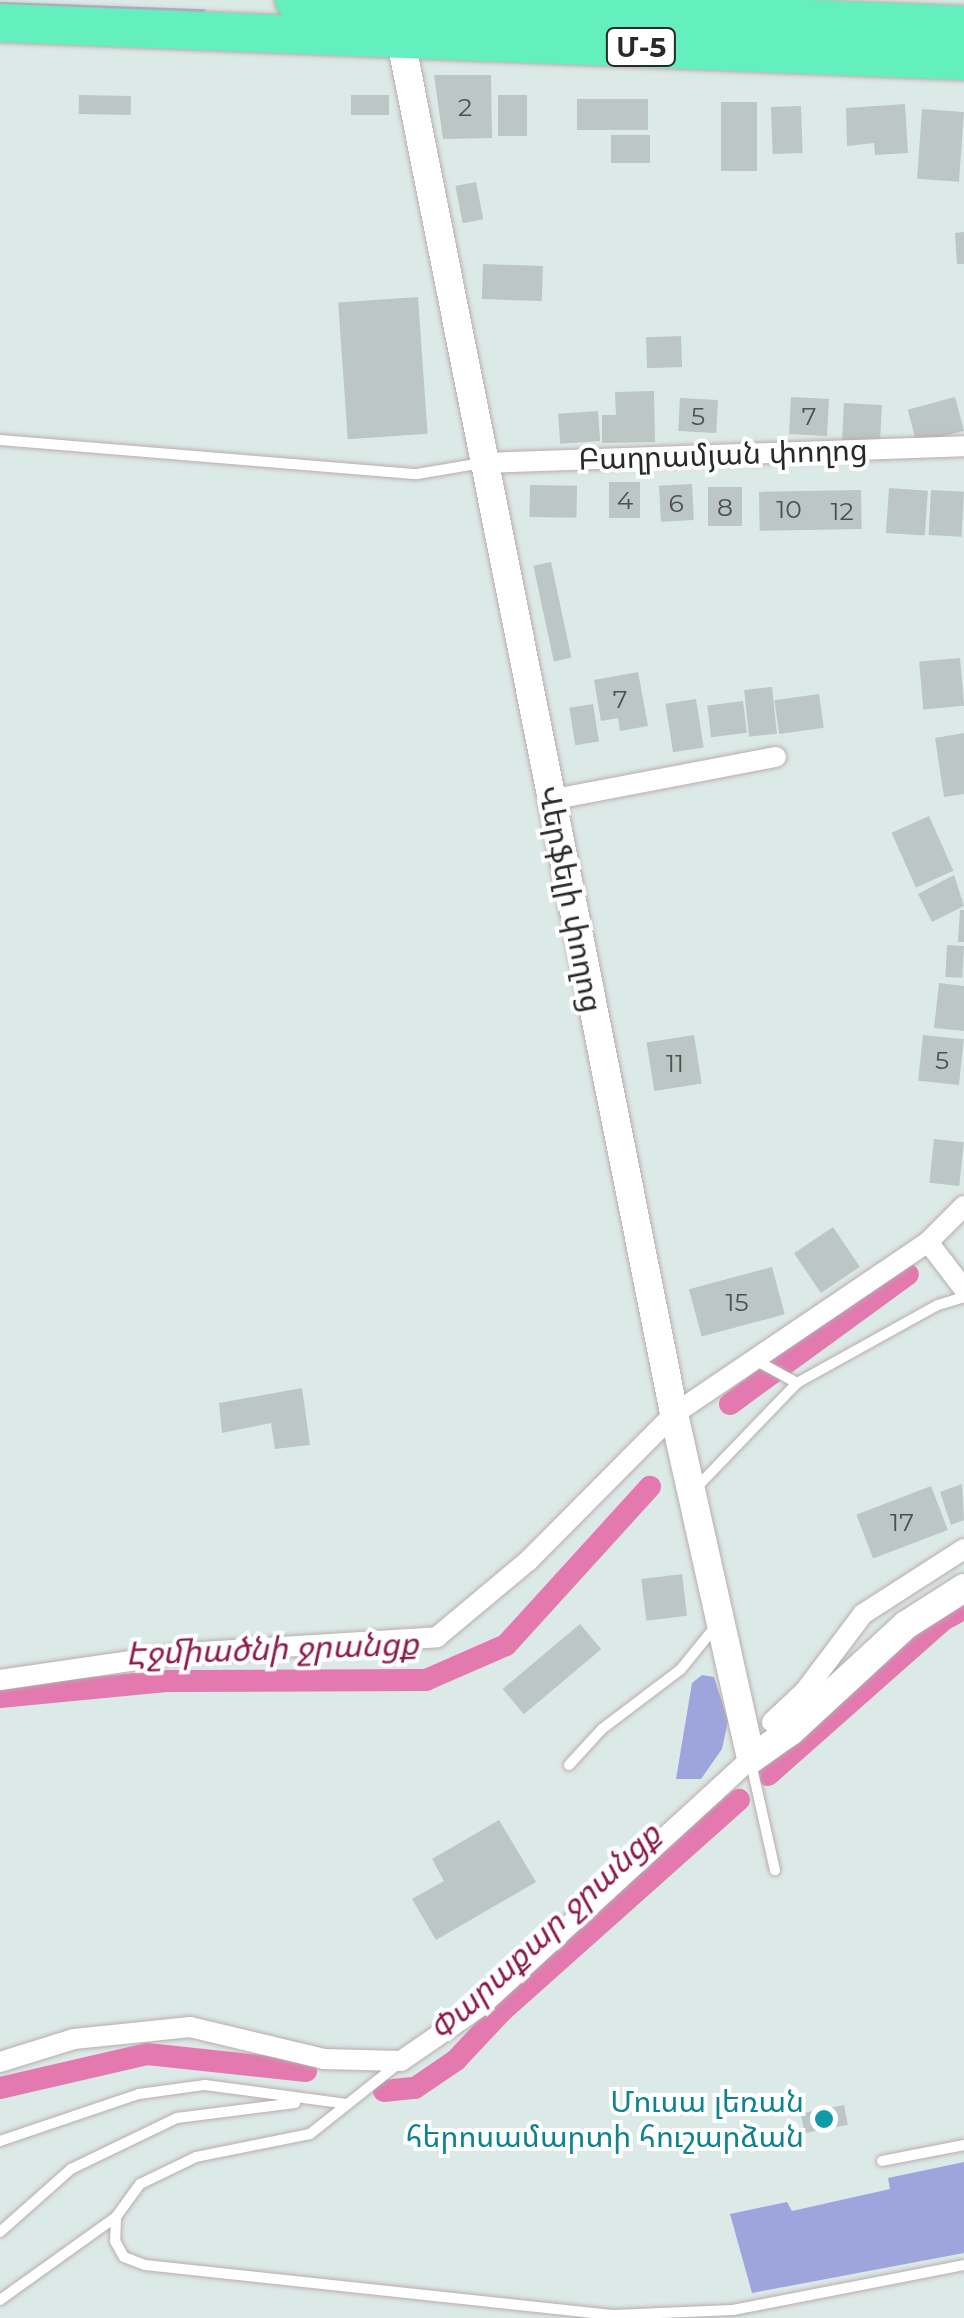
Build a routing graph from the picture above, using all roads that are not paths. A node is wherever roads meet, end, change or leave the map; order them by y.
1 (313, 12) edge
2 (236, 15) edge
3 (0, 23) edge
4 (964, 25) edge
5 (400, 36) junction
6 (964, 61) edge
7 (0, 440) edge
8 (964, 446) edge
9 (482, 464) junction
10 (776, 757) dead end
11 (550, 800) junction
12 (964, 1206) edge
13 (928, 1242) junction
14 (964, 1289) edge
15 (964, 1297) edge
16 (761, 1363) junction
17 (794, 1381) junction
18 (674, 1414) junction
19 (690, 1495) junction
20 (964, 1549) edge
21 (964, 1588) edge
22 (720, 1617) junction
23 (0, 1680) edge
24 (744, 1712) junction
25 (772, 1722) junction
26 (802, 1722) junction
27 (750, 1759) junction
28 (568, 1766) dead end
29 (775, 1870) dead end
30 (0, 2062) edge
31 (400, 2062) junction
32 (311, 2102) junction
33 (348, 2104) junction
34 (0, 2141) edge
35 (964, 2144) edge
36 (882, 2161) dead end
37 (116, 2217) junction
38 (0, 2232) edge
39 (964, 2265) edge
40 (0, 2300) edge
41 (734, 2314) edge

1 - 2 highway, Մ-5
1 - 4 highway, Մ-5
1 - 5 highway, Մ-5
2 - 3 highway, Մ-5
5 - 6 highway, Մ-5
5 - 9 street, Վերֆելի փողոց
7 - 9 lane
8 - 9 street, Բաղրամյան փողոց
9 - 11 street, Վերֆելի փողոց
10 - 11 street
11 - 18 street, Վերֆելի փողոց
12 - 13 street
13 - 14 street
13 - 16 street
15 - 17 lane
16 - 17 lane
16 - 18 street
17 - 19 lane
18 - 19 street, Վերֆելի փողոց
18 - 23 street
19 - 22 street, Վերֆելի փողոց
20 - 25 street
21 - 26 street
22 - 24 street, Վերֆելի փողոց
22 - 28 lane
24 - 25 street
24 - 27 street, Վերֆելի փողոց
25 - 26 street
26 - 27 street
27 - 29 lane
27 - 31 street
30 - 31 street
31 - 33 lane
32 - 33 lane
32 - 34 lane
32 - 38 lane
33 - 37 lane
35 - 36 lane
37 - 40 lane
37 - 41 lane
39 - 41 lane

